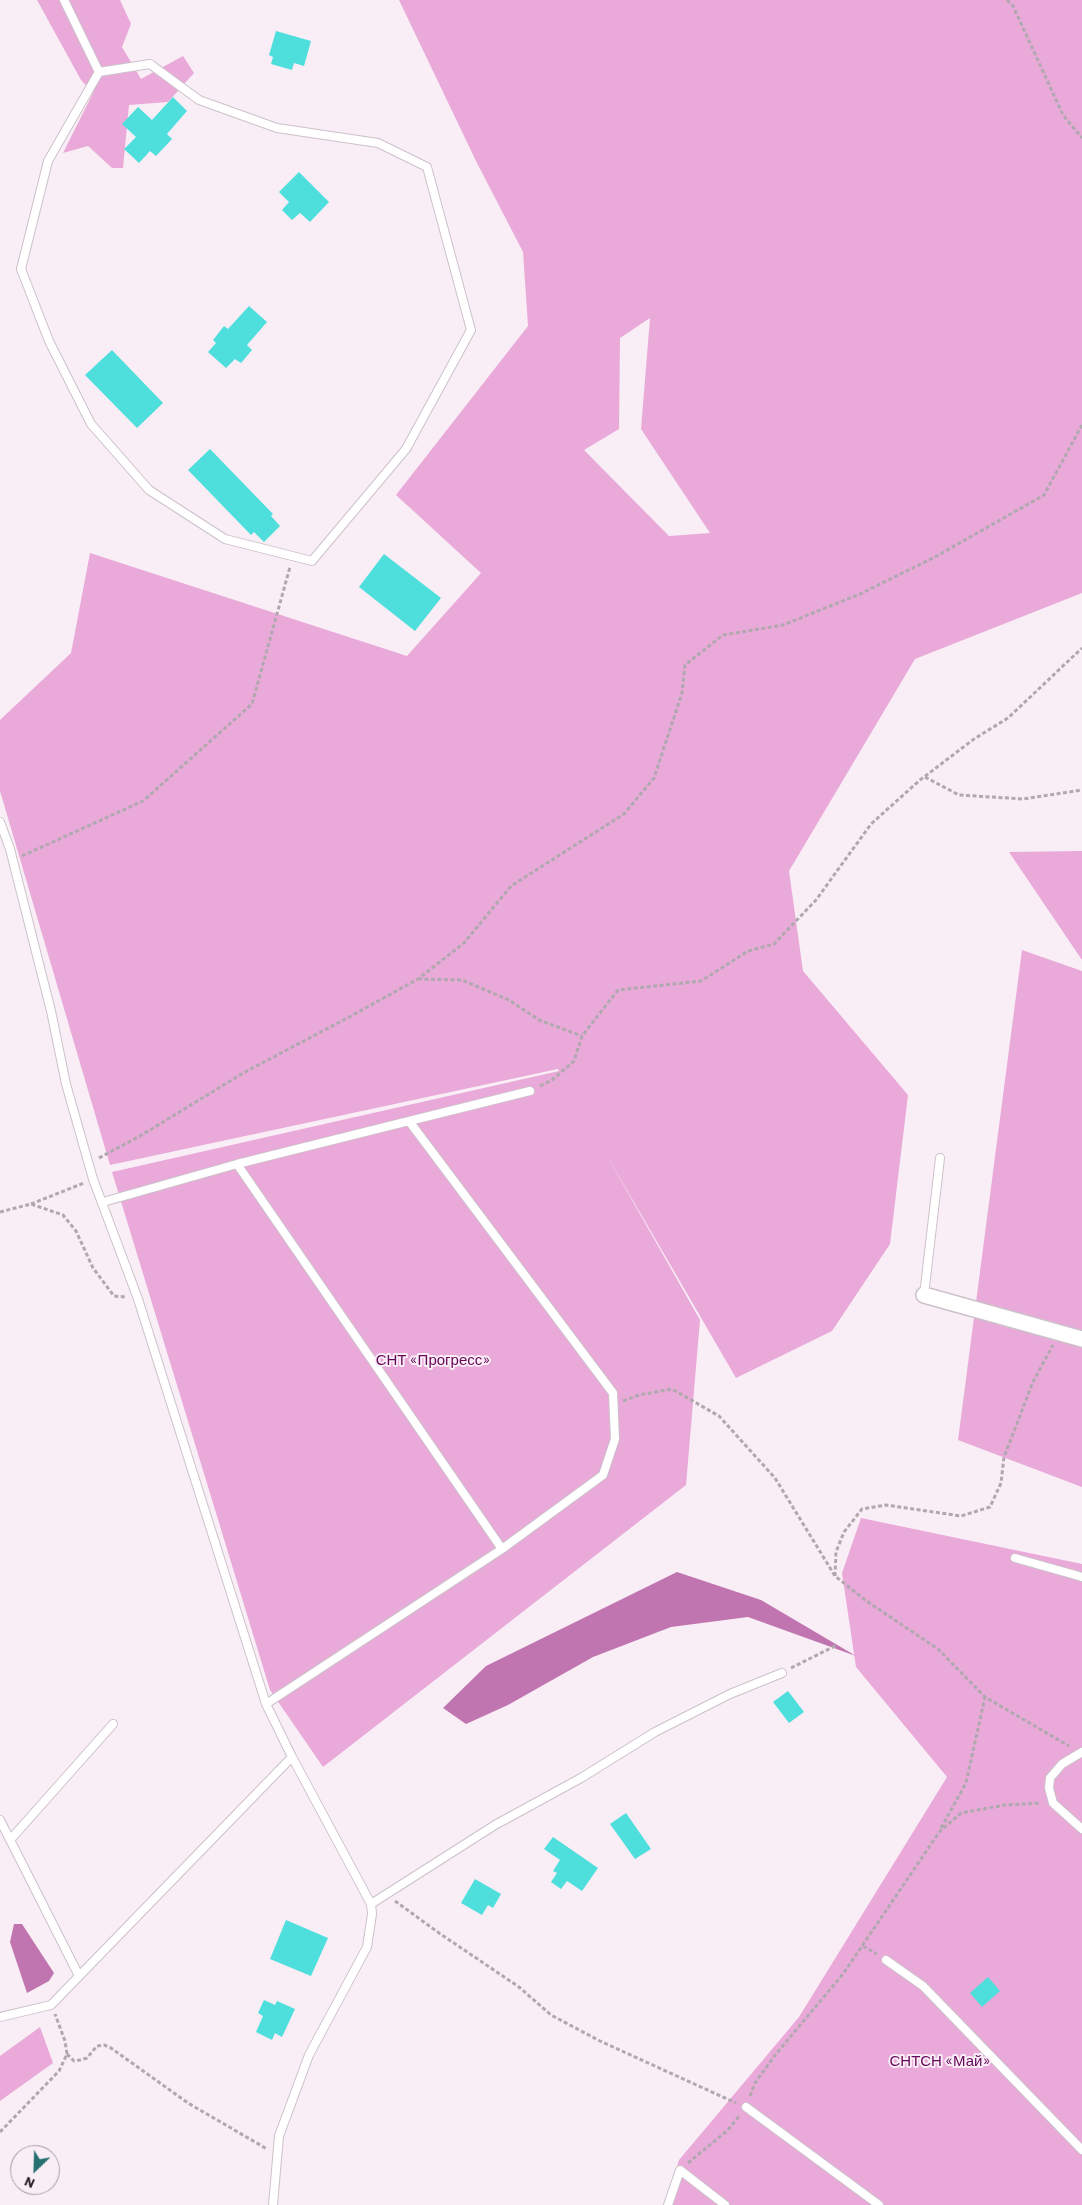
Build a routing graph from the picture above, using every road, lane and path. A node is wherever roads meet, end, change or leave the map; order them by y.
1 (64, 0) edge
2 (1008, 0) edge
3 (99, 72) junction
4 (1082, 138) edge
5 (1082, 426) edge
6 (293, 556) junction
7 (1082, 648) edge
8 (925, 776) junction
9 (1082, 790) edge
10 (0, 822) edge
11 (20, 858) dead end
12 (418, 979) junction
13 (582, 1036) junction
14 (530, 1091) joint
15 (410, 1121) junction
16 (940, 1158) dead end
17 (90, 1163) junction
18 (237, 1164) junction
19 (93, 1179) junction
20 (103, 1202) junction
21 (31, 1204) junction
22 (0, 1212) edge
23 (924, 1295) joint
24 (138, 1299) junction
25 (1059, 1334) junction
26 (1082, 1339) edge
27 (613, 1406) junction
28 (502, 1549) junction
29 (1016, 1558) dead end
30 (835, 1576) junction
31 (1082, 1577) edge
32 (837, 1645) dead end
33 (782, 1673) joint
34 (985, 1697) junction
35 (266, 1704) junction
36 (113, 1724) dead end
37 (1081, 1752) edge
38 (292, 1757) junction
39 (1053, 1803) junction
40 (0, 1820) edge
41 (1082, 1829) edge
42 (940, 1831) junction
43 (10, 1840) junction
44 (386, 1894) junction
45 (371, 1904) junction
46 (863, 1946) junction
47 (886, 1960) joint
48 (79, 1976) junction
49 (51, 2004) junction
50 (0, 2017) edge
51 (67, 2054) junction
52 (746, 2107) junction
53 (0, 2132) edge
54 (1082, 2150) edge
55 (277, 2154) junction
56 (680, 2170) junction
57 (273, 2205) edge
58 (668, 2205) edge
59 (725, 2205) edge
60 (879, 2205) edge

1 - 3 lane
2 - 4 path
3 - 6 lane
3 - 6 lane
5 - 12 path
6 - 11 path
7 - 8 path
8 - 9 path
8 - 13 path
10 - 17 lane
12 - 13 path
12 - 17 path
13 - 14 path
14 - 15 lane
15 - 18 lane
15 - 27 lane
16 - 23 lane
17 - 19 lane
18 - 20 lane
18 - 28 lane
19 - 20 lane
19 - 21 path
20 - 24 lane
21 - 22 path
21 - 24 path
23 - 25 street
24 - 35 lane
25 - 26 street
25 - 30 path
27 - 28 lane
27 - 30 path
28 - 35 lane
29 - 31 lane
30 - 34 path
32 - 33 path
33 - 44 lane
34 - 37 path
34 - 42 path
35 - 38 lane
36 - 43 lane
37 - 39 lane
38 - 45 lane
38 - 48 lane
39 - 41 lane
39 - 42 path
40 - 43 lane
42 - 46 path
43 - 48 lane
44 - 45 lane
44 - 52 path
45 - 55 lane
46 - 47 path
46 - 52 path
47 - 54 lane
48 - 49 lane
49 - 50 lane
49 - 51 path
51 - 53 path
51 - 55 path
52 - 56 path
52 - 60 lane
55 - 57 lane
56 - 58 lane
56 - 59 lane

